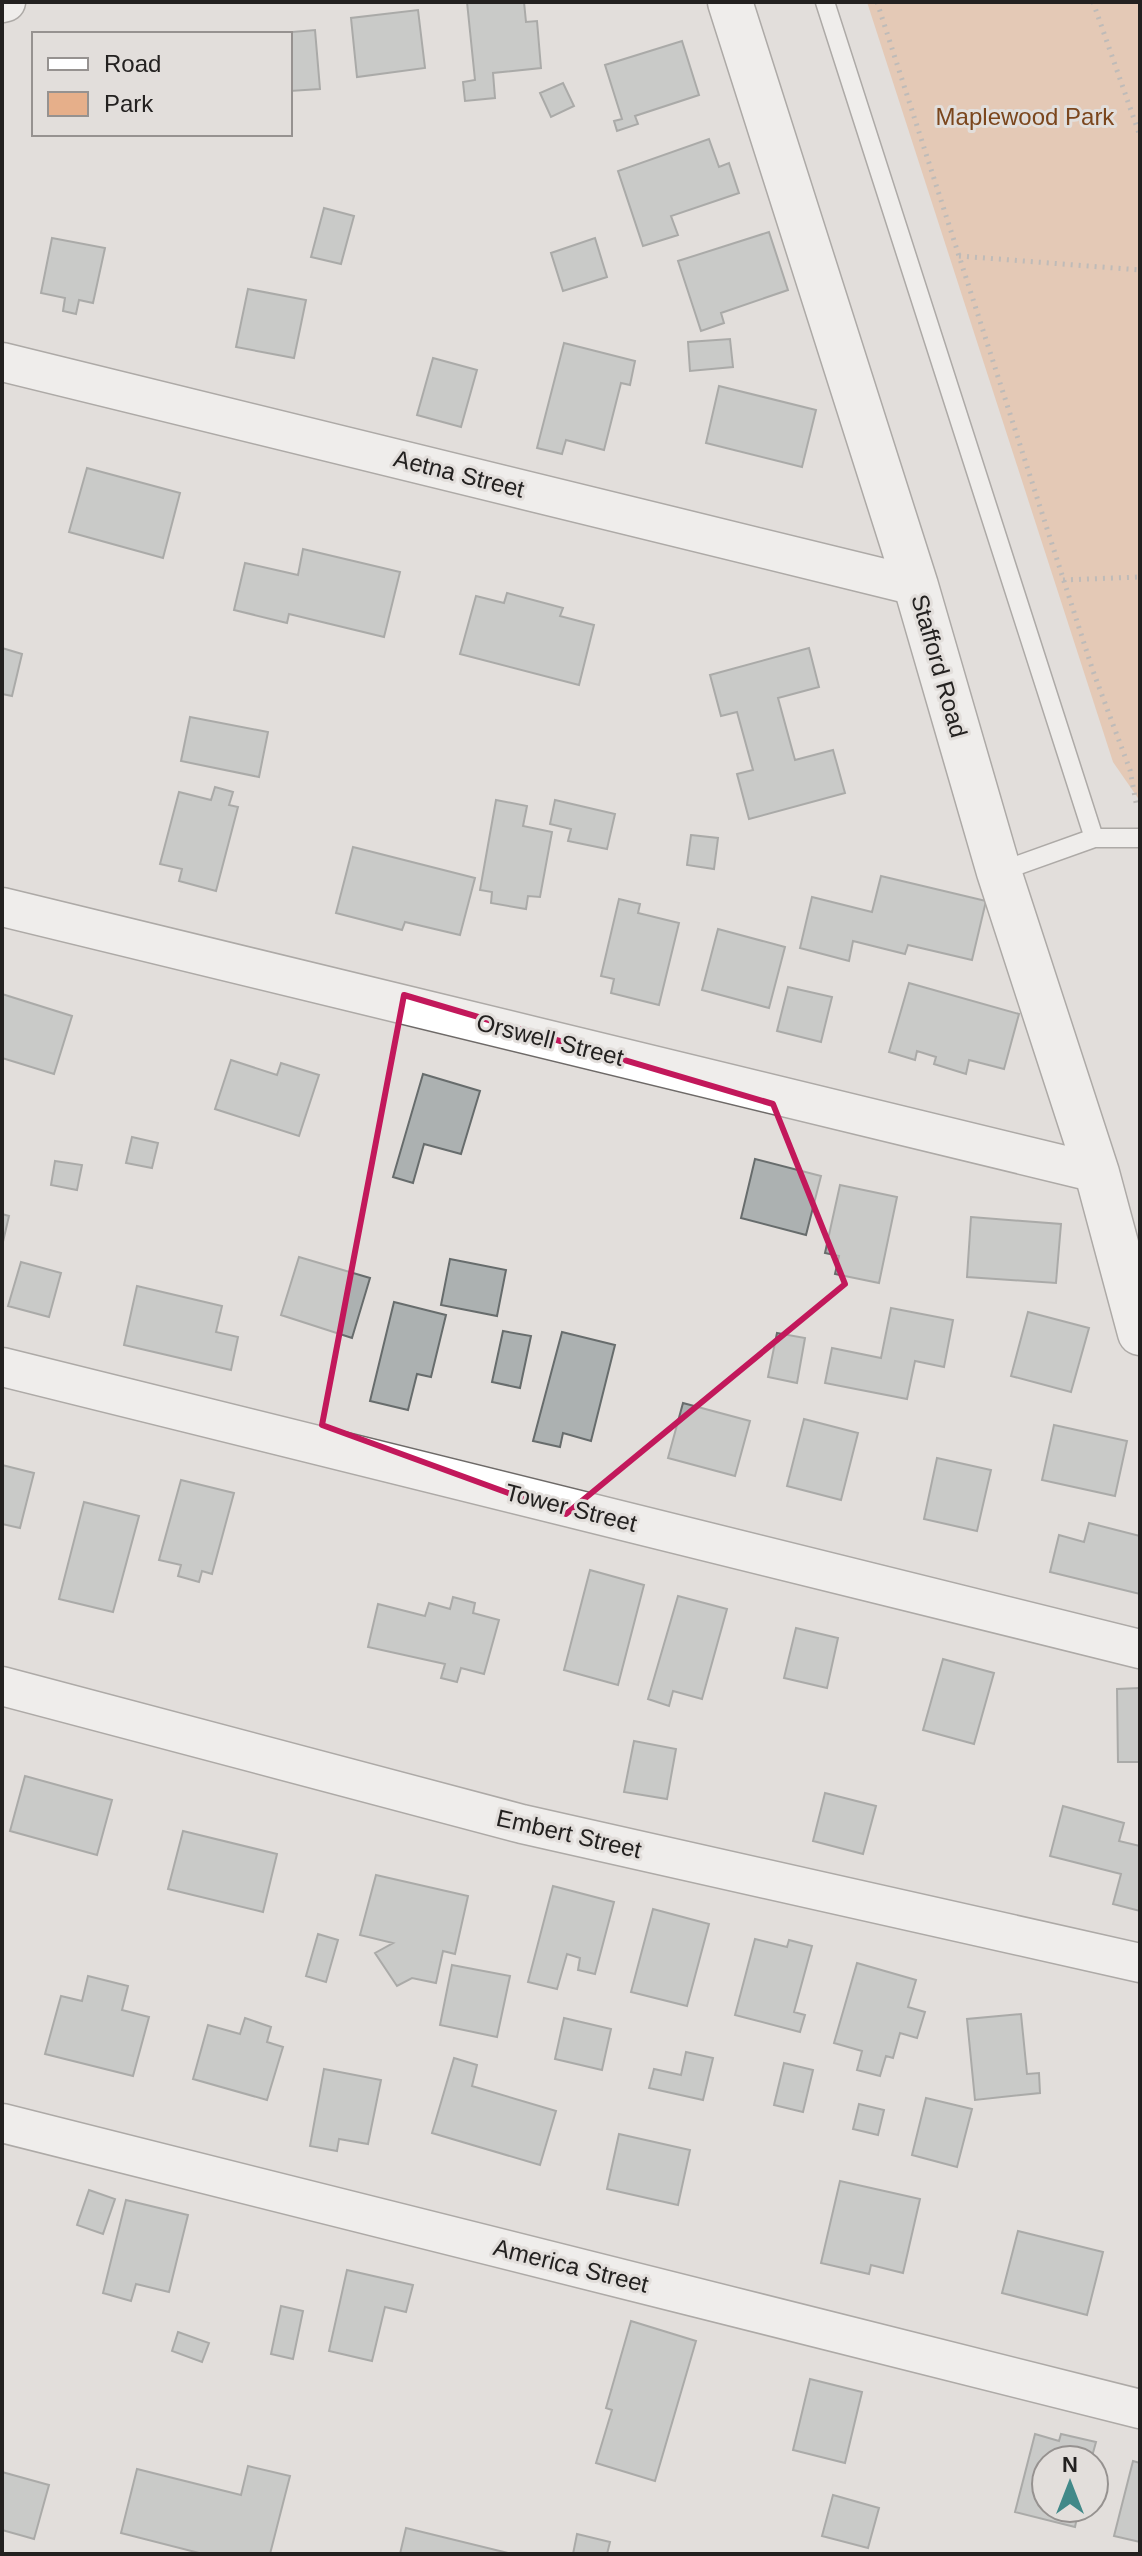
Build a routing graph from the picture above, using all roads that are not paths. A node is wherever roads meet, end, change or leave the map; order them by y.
1 (730, 2) edge
2 (825, 2) edge
3 (2, 362) edge
4 (916, 586) junction
5 (1094, 838) junction
6 (1140, 838) edge
7 (999, 872) junction
8 (2, 907) edge
9 (1097, 1173) junction
10 (1130, 1261) edge
11 (1140, 1333) edge
12 (2, 1367) edge
13 (1140, 1649) edge
14 (2, 1686) edge
15 (1140, 1963) edge
16 (2, 2123) edge
17 (1140, 2409) edge

1 - 4 street, Stafford Road
2 - 5 lane
3 - 4 street, Aetna Street
4 - 7 street, Stafford Road
5 - 6 lane
5 - 7 lane
7 - 9 street, Stafford Road
8 - 9 street, Orswell Street
9 - 10 street, Stafford Road
10 - 11 street, Stafford Road
12 - 13 street, Tower Street
14 - 15 street, Embert Street
16 - 17 street, America Street

